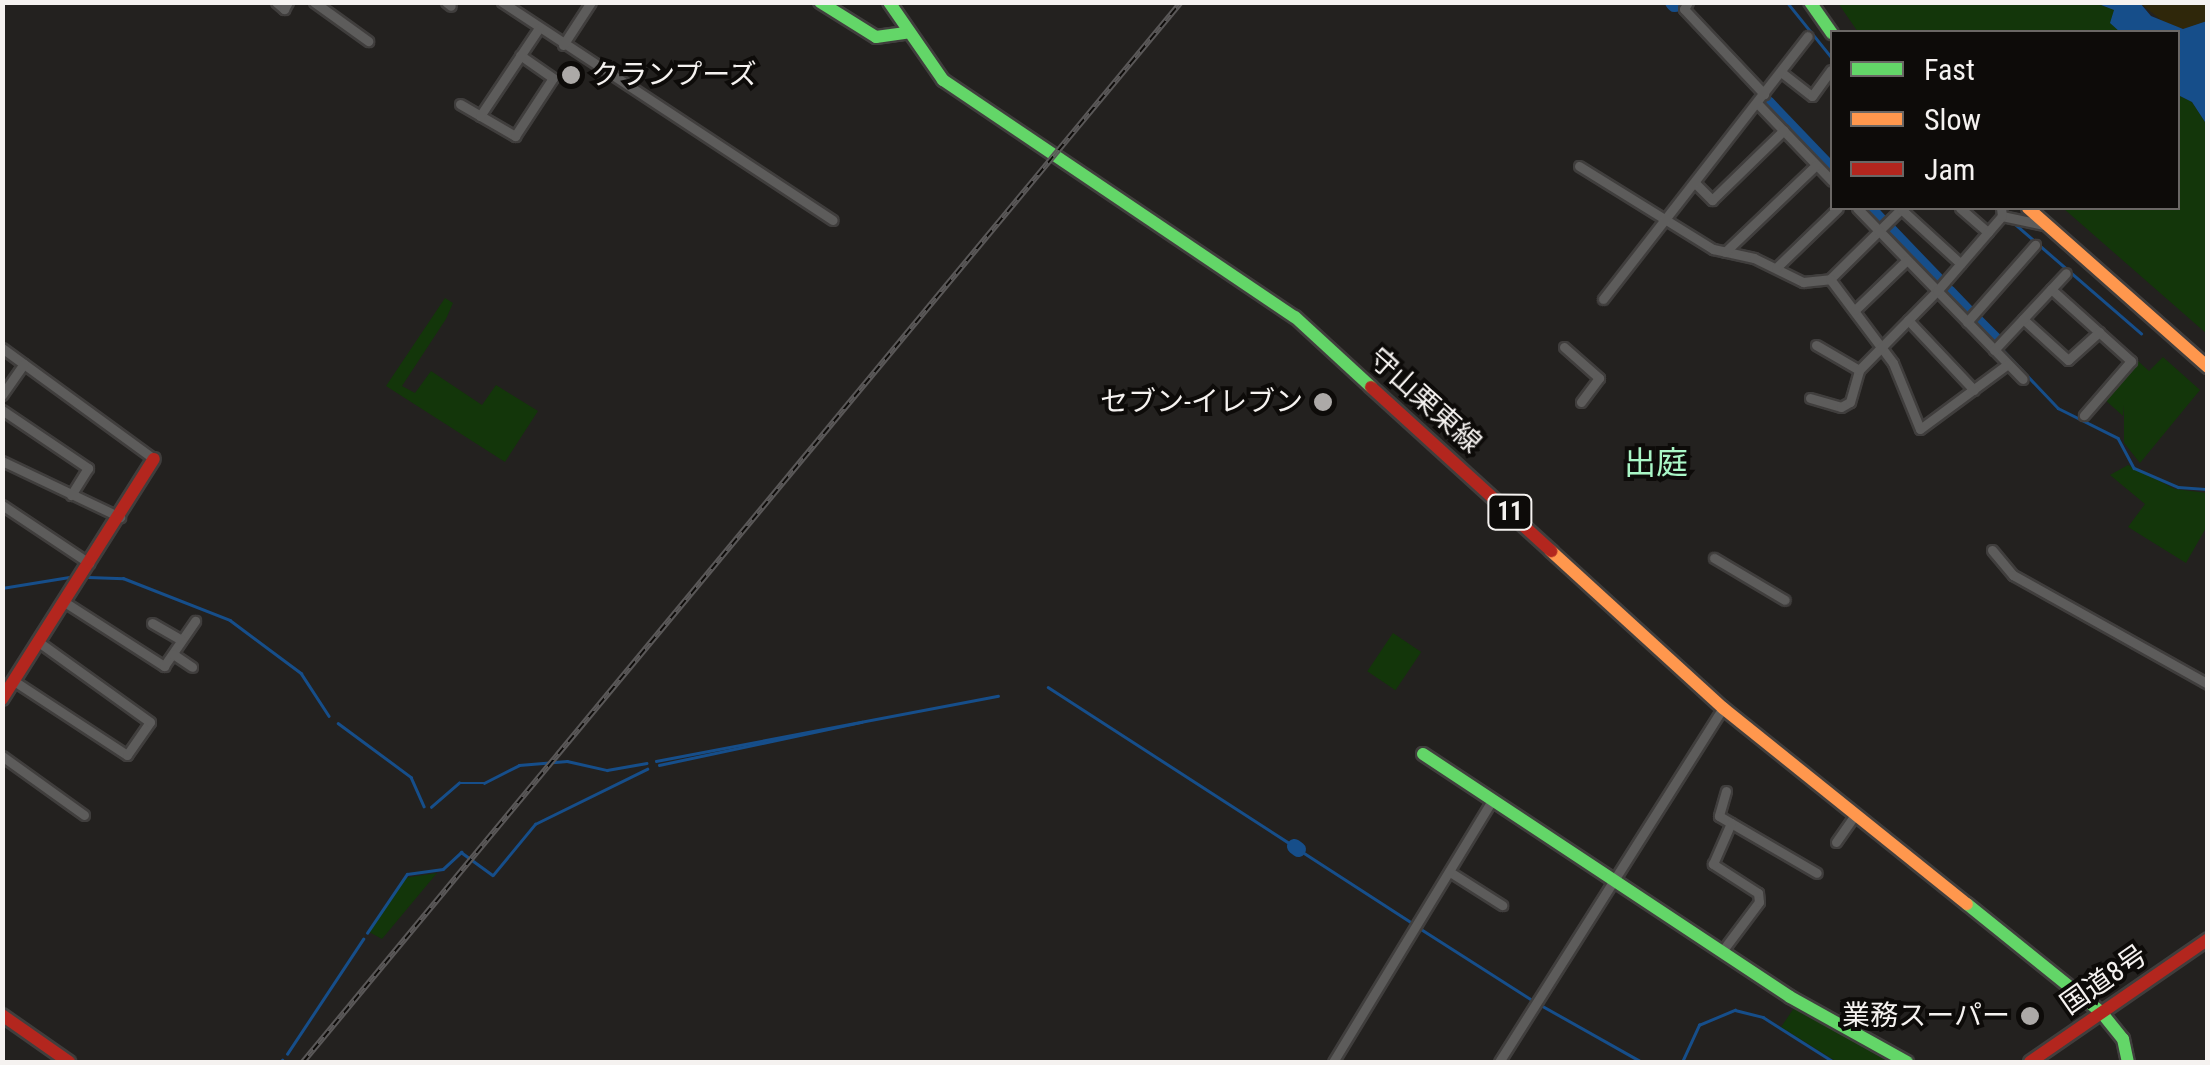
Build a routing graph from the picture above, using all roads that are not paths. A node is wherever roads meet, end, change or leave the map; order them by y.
1 (276, 2) edge
2 (288, 2) edge
3 (314, 2) edge
4 (502, 2) edge
5 (591, 2) edge
6 (820, 2) edge
7 (889, 2) edge
8 (1688, 2) edge
9 (1810, 2) edge
10 (539, 28) junction
11 (1830, 30) edge
12 (906, 34) junction
13 (1808, 36) dead end
14 (368, 41) dead end
15 (562, 45) junction
16 (520, 55) junction
17 (1780, 72) junction
18 (1830, 73) edge
19 (1764, 94) junction
20 (1756, 103) junction
21 (460, 104) dead end
22 (480, 116) junction
23 (1784, 130) junction
24 (1816, 164) junction
25 (1579, 166) dead end
26 (1830, 180) edge
27 (1696, 184) junction
28 (1836, 210) edge
29 (1860, 210) edge
30 (1900, 210) edge
31 (1904, 210) edge
32 (1962, 210) edge
33 (2030, 210) edge
34 (2001, 212) edge
35 (1670, 218) junction
36 (833, 220) dead end
37 (2049, 226) junction
38 (1880, 231) junction
39 (1988, 232) junction
40 (2035, 245) dead end
41 (1724, 252) junction
42 (1908, 260) junction
43 (1960, 264) junction
44 (1776, 268) junction
45 (2066, 273) dead end
46 (1830, 279) junction
47 (2051, 289) junction
48 (1937, 291) junction
49 (1604, 300) dead end
50 (1855, 310) junction
51 (2023, 319) junction
52 (1908, 320) junction
53 (1967, 322) junction
54 (2099, 332) junction
55 (1882, 344) junction
56 (1816, 345) dead end
57 (2, 348) edge
58 (1564, 348) dead end
59 (1994, 350) junction
60 (24, 364) junction
61 (2008, 364) junction
62 (2208, 367) edge
63 (1859, 370) junction
64 (2023, 379) dead end
65 (1974, 390) junction
66 (2, 396) edge
67 (1810, 398) dead end
68 (1581, 402) dead end
69 (2, 410) edge
70 (2084, 415) dead end
71 (2, 460) edge
72 (154, 460) joint
73 (71, 495) junction
74 (2, 505) edge
75 (120, 517) junction
76 (1992, 550) dead end
77 (1714, 558) dead end
78 (92, 565) junction
79 (1785, 600) dead end
80 (66, 604) junction
81 (195, 620) dead end
82 (152, 623) dead end
83 (182, 640) junction
84 (40, 643) junction
85 (173, 654) junction
86 (192, 667) dead end
87 (14, 682) junction
88 (2208, 684) edge
89 (3, 696) edge
90 (1723, 708) junction
91 (1424, 754) dead end
92 (2, 756) edge
93 (1726, 791) dead end
94 (1492, 800) junction
95 (1855, 815) junction
96 (84, 816) dead end
97 (1731, 823) junction
98 (1836, 842) dead end
99 (1450, 872) junction
100 (1817, 873) dead end
101 (1615, 879) junction
102 (1502, 905) dead end
103 (2208, 939) edge
104 (1722, 950) junction
105 (2101, 1012) junction
106 (2, 1015) edge
107 (69, 1062) edge
108 (1333, 1062) edge
109 (1499, 1062) edge
110 (1907, 1062) edge
111 (2030, 1062) edge
112 (2128, 1062) edge

1 - 2 street
3 - 14 street
4 - 10 street
5 - 15 street
6 - 12 main road
7 - 12 main road, 守山栗東線 / 11
8 - 19 street
9 - 11 main road
10 - 15 street
10 - 16 street
12 - 90 main road, 守山栗東線 / 11
13 - 17 street
15 - 36 street
16 - 22 street
16 - 22 street
17 - 18 street
17 - 19 street
19 - 20 street
20 - 23 street
20 - 27 street
21 - 22 street
23 - 24 street
23 - 27 street
24 - 26 street
24 - 41 street
25 - 35 street
27 - 35 street
28 - 44 street
29 - 38 street
30 - 38 street
31 - 43 street
32 - 39 street
33 - 37 main road
34 - 37 street
34 - 39 street
35 - 41 street
35 - 49 street
37 - 62 main road
38 - 42 street
38 - 46 street
39 - 43 street
40 - 53 street
41 - 44 street
42 - 48 street
42 - 50 street
43 - 48 street
44 - 46 street
45 - 47 street
46 - 50 street
47 - 51 street
47 - 54 street
48 - 52 street
48 - 53 street
50 - 55 street
51 - 54 street
51 - 59 street
52 - 55 street
52 - 65 street
53 - 59 street
54 - 70 street
55 - 63 street
55 - 65 street
56 - 63 street
57 - 60 street
58 - 68 street
59 - 61 street
60 - 66 street
60 - 72 street
61 - 64 street
61 - 65 street
63 - 67 street
69 - 73 street
71 - 73 street
72 - 75 main road
73 - 75 street
74 - 78 street
75 - 78 main road
76 - 88 street
77 - 79 street
78 - 80 main road
80 - 84 main road
80 - 85 street
81 - 83 street
82 - 83 street
83 - 85 street
84 - 87 main road
84 - 87 street
85 - 86 street
87 - 89 main road
90 - 95 main road, 守山栗東線 / 11
90 - 101 street
91 - 94 main road
92 - 96 street
93 - 97 street
94 - 99 street
94 - 101 main road
95 - 98 street
95 - 105 main road, 守山栗東線 / 11
97 - 100 street
97 - 104 street
99 - 102 street
99 - 108 street
101 - 104 main road
101 - 109 street
103 - 105 main road, 国道8号
104 - 110 main road
105 - 111 main road, 国道8号
105 - 112 main road
106 - 107 main road

